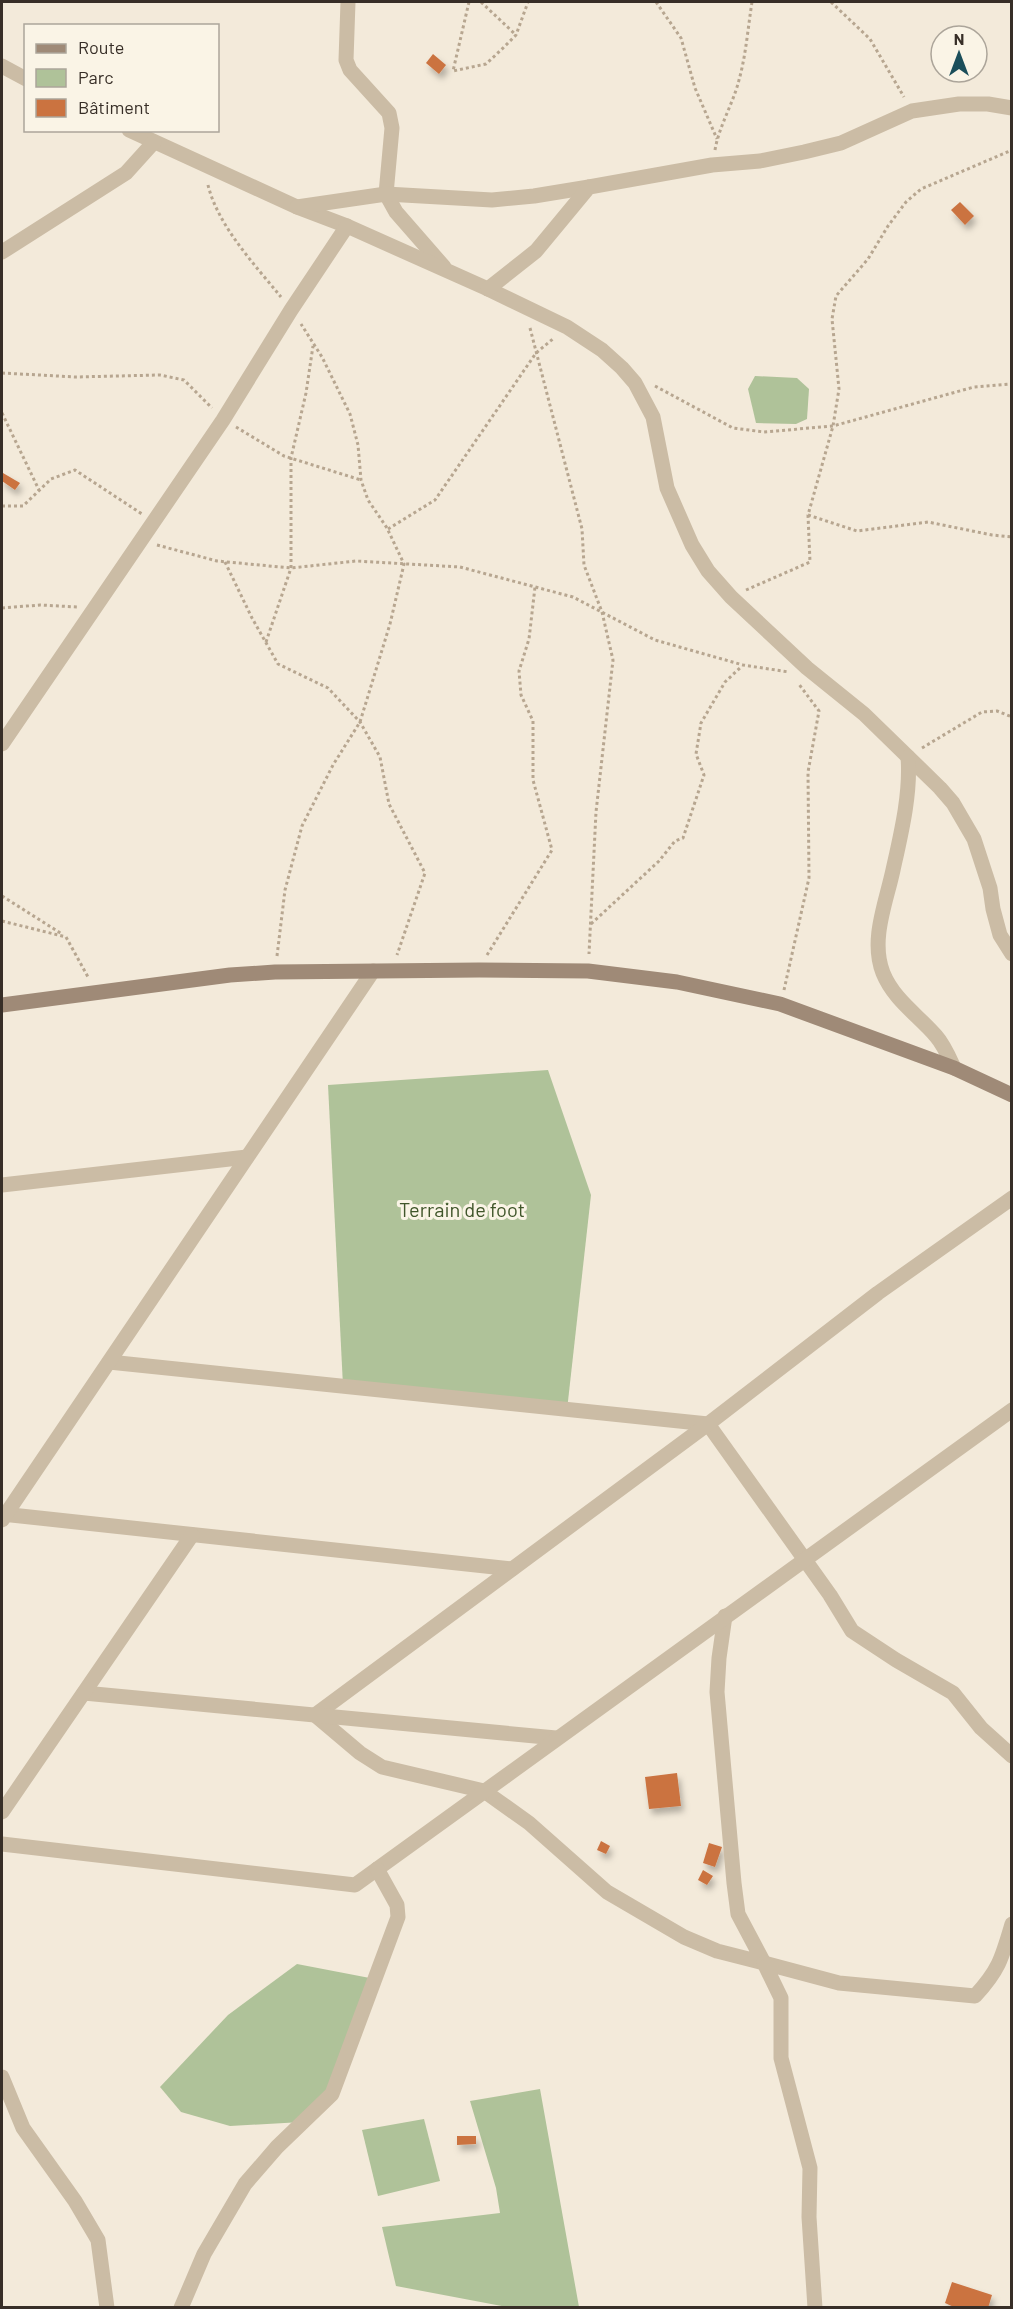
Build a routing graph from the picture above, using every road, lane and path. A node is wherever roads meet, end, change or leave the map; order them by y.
1 (348, 2) edge
2 (469, 2) edge
3 (481, 2) edge
4 (528, 2) edge
5 (656, 2) edge
6 (752, 2) edge
7 (831, 2) edge
8 (516, 35) junction
9 (2, 66) edge
10 (24, 78) edge
11 (1011, 108) edge
12 (912, 111) junction
13 (133, 132) edge
14 (717, 139) junction
15 (154, 142) junction
16 (1010, 152) edge
17 (203, 163) junction
18 (712, 165) junction
19 (589, 187) junction
20 (386, 194) junction
21 (297, 207) junction
22 (347, 226) junction
23 (2, 252) edge
24 (446, 268) junction
25 (488, 289) junction
26 (525, 307) junction
27 (291, 310) junction
28 (567, 327) junction
29 (313, 344) junction
30 (536, 353) junction
31 (2, 373) edge
32 (652, 384) dead end
33 (1011, 384) edge
34 (2, 413) edge
35 (223, 420) junction
36 (833, 426) junction
37 (291, 458) junction
38 (361, 480) junction
39 (39, 490) junction
40 (2, 506) edge
41 (808, 515) junction
42 (153, 522) junction
43 (388, 529) junction
44 (1011, 537) edge
45 (140, 541) junction
46 (225, 562) junction
47 (404, 564) junction
48 (291, 568) junction
49 (536, 587) junction
50 (731, 597) junction
51 (2, 608) edge
52 (94, 608) junction
53 (602, 612) junction
54 (266, 642) junction
55 (743, 665) junction
56 (807, 668) junction
57 (797, 682) dead end
58 (1011, 717) edge
59 (360, 722) junction
60 (2, 744) edge
61 (908, 757) junction
62 (2, 896) edge
63 (2, 921) edge
64 (590, 925) junction
65 (66, 937) junction
66 (1011, 954) edge
67 (478, 970) junction
68 (373, 971) junction
69 (391, 971) junction
70 (588, 971) junction
71 (275, 972) junction
72 (96, 992) junction
73 (780, 1004) junction
74 (2, 1005) edge
75 (954, 1068) junction
76 (1011, 1095) edge
77 (247, 1157) junction
78 (2, 1185) edge
79 (1011, 1198) edge
80 (109, 1362) junction
81 (1011, 1410) edge
82 (708, 1424) junction
83 (3, 1516) edge
84 (192, 1535) junction
85 (804, 1559) junction
86 (512, 1569) junction
87 (725, 1616) junction
88 (84, 1693) junction
89 (315, 1715) junction
90 (556, 1738) junction
91 (1011, 1756) edge
92 (484, 1791) junction
93 (2, 1812) edge
94 (2, 1844) edge
95 (377, 1869) junction
96 (1011, 1924) edge
97 (764, 1963) junction
98 (2, 2077) edge
99 (107, 2307) edge
100 (181, 2307) edge
101 (815, 2307) edge

1 - 20 street
2 - 8 path
3 - 8 path
4 - 8 path
5 - 14 path
6 - 14 path
7 - 12 path
9 - 10 street
11 - 12 street
12 - 18 street
13 - 15 street
14 - 18 path
15 - 17 street
15 - 23 street
16 - 36 path
17 - 21 street
17 - 27 path
18 - 19 street
19 - 20 street
19 - 25 street
20 - 21 street
20 - 24 street
21 - 22 street
22 - 24 street
22 - 27 street
24 - 25 street
25 - 26 street
26 - 28 street
26 - 30 path
27 - 29 path
27 - 35 street
28 - 30 path
28 - 50 street
29 - 37 path
29 - 38 path
30 - 43 path
30 - 53 path
31 - 35 path
32 - 36 path
33 - 36 path
34 - 39 path
35 - 37 path
35 - 42 street
36 - 41 path
37 - 38 path
37 - 48 path
38 - 43 path
39 - 40 path
39 - 42 path
41 - 44 path
41 - 50 path
42 - 45 street
43 - 47 path
45 - 46 path
45 - 52 street
46 - 48 path
46 - 54 path
47 - 48 path
47 - 49 path
47 - 59 path
48 - 54 path
49 - 53 path
49 - 67 path
50 - 56 street
51 - 52 path
52 - 60 street
53 - 55 path
53 - 64 path
54 - 59 path
55 - 56 path
55 - 64 path
56 - 61 street
57 - 73 path
58 - 61 path
59 - 69 path
59 - 71 path
61 - 66 street
61 - 75 street
62 - 65 path
63 - 65 path
64 - 70 path
65 - 72 path
67 - 69 main road
67 - 70 main road
68 - 69 main road
68 - 71 main road
68 - 77 street
70 - 73 main road
71 - 72 main road
72 - 74 main road
73 - 75 main road
75 - 76 main road
77 - 78 street
77 - 80 street
79 - 82 street
80 - 82 street
80 - 83 street
81 - 85 street
82 - 85 street
82 - 86 street
83 - 84 street
84 - 86 street
84 - 88 street
85 - 87 street
85 - 91 street
86 - 89 street
87 - 90 street
87 - 97 street
88 - 89 street
88 - 93 street
89 - 90 street
89 - 92 street
90 - 92 street
92 - 95 street
92 - 97 street
94 - 95 street
95 - 100 street
96 - 97 street
97 - 101 street
98 - 99 street

